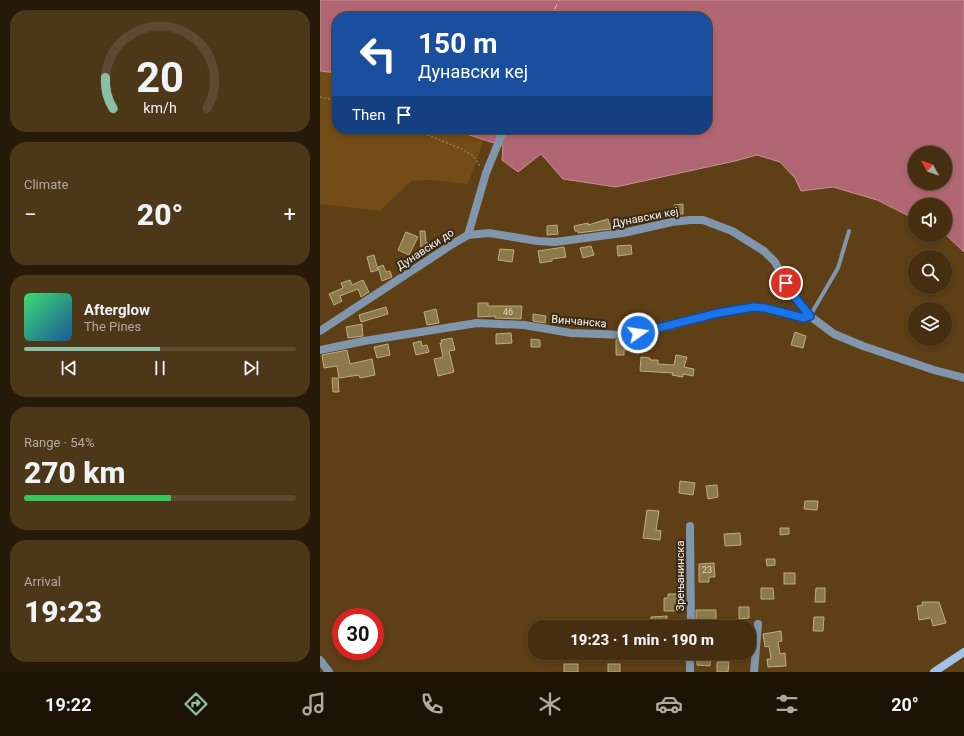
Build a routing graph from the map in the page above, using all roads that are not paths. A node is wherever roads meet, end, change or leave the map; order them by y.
1 (502, 134) edge
2 (849, 231) dead end
3 (468, 235) junction
4 (810, 316) junction
5 (320, 331) edge
6 (320, 350) edge
7 (964, 378) edge
8 (690, 526) dead end
9 (691, 620) edge
10 (758, 624) dead end
11 (964, 652) edge
12 (320, 660) edge
13 (690, 660) edge
14 (329, 672) edge
15 (690, 672) edge
16 (754, 672) edge
17 (934, 672) edge

1 - 3 street, Дунавски до
2 - 4 lane
3 - 4 street, Дунавски кеј
3 - 5 street, Дунавски до
4 - 6 street, Винчанска
4 - 7 street
8 - 9 street, Зрењанинска
10 - 16 street
11 - 17 street
12 - 14 street
13 - 15 street

